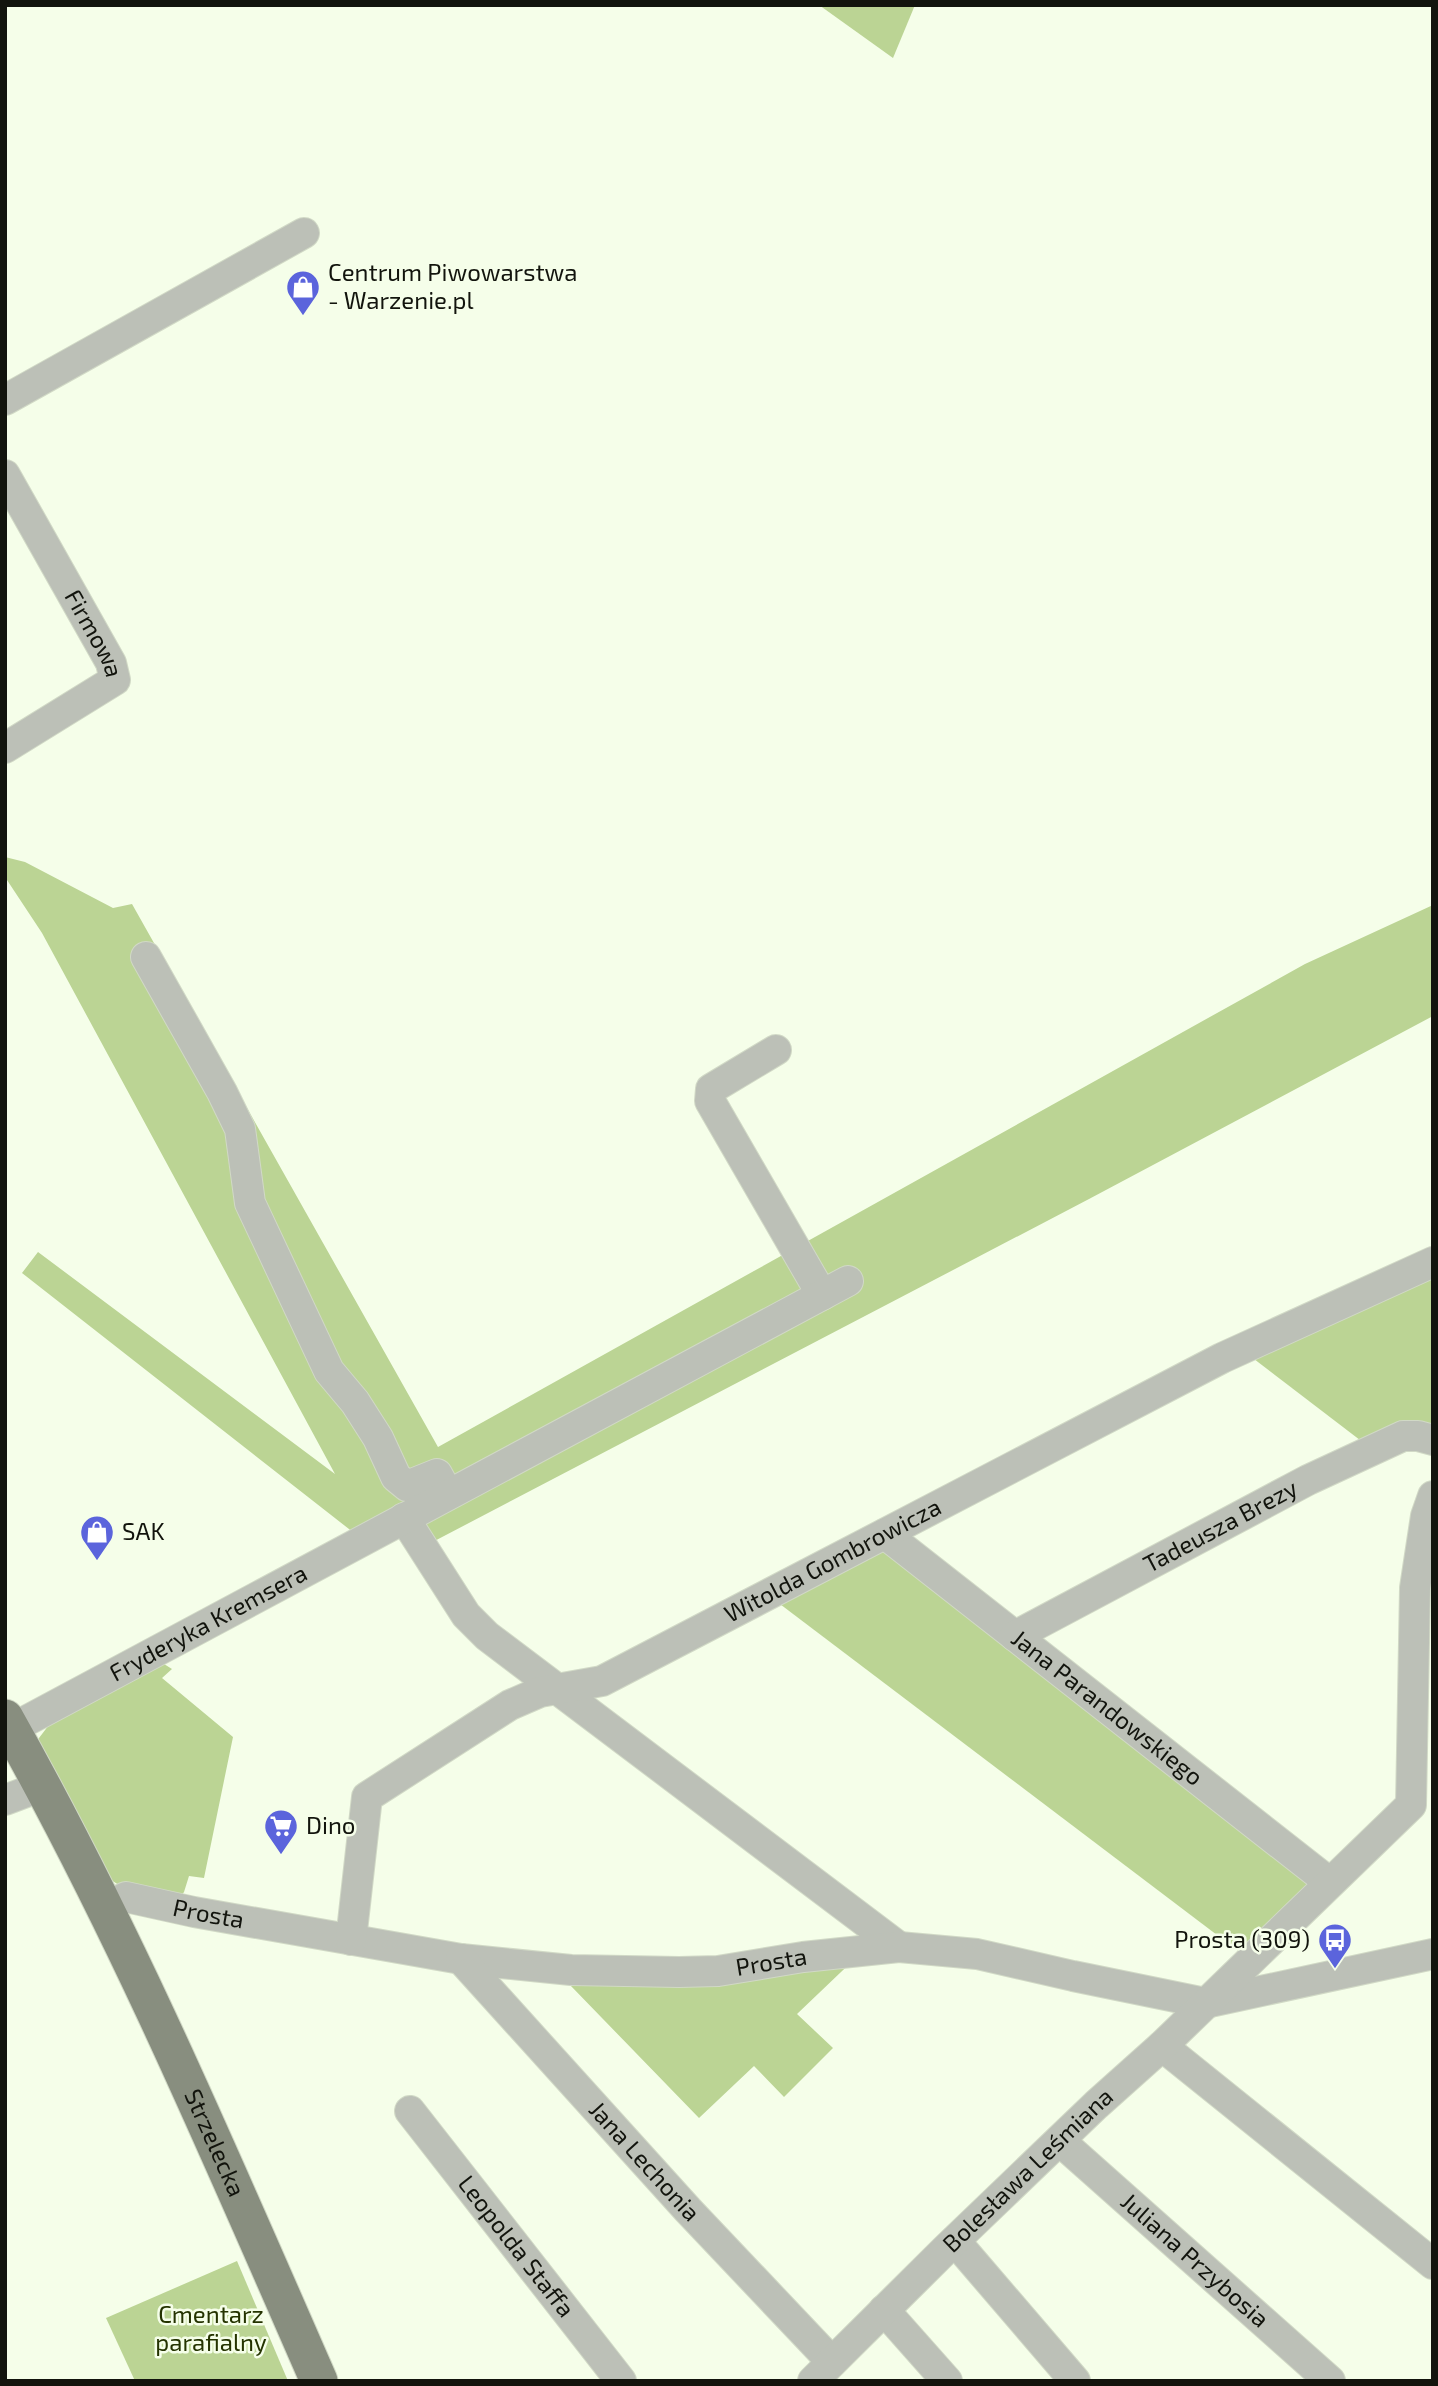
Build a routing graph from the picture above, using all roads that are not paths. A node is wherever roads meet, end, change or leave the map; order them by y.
1 (304, 233) dead end
2 (5, 400) edge
3 (5, 475) edge
4 (5, 748) edge
5 (146, 957) dead end
6 (776, 1050) dead end
7 (1433, 1262) edge
8 (848, 1281) dead end
9 (822, 1295) junction
10 (1433, 1440) edge
11 (448, 1494) junction
12 (1433, 1496) edge
13 (404, 1518) junction
14 (885, 1534) junction
15 (1014, 1636) junction
16 (556, 1689) junction
17 (8, 1723) edge
18 (42, 1786) junction
19 (5, 1800) edge
20 (1329, 1882) junction
21 (105, 1908) junction
22 (351, 1940) junction
23 (899, 1947) junction
24 (1433, 1954) edge
25 (461, 1959) junction
26 (1205, 2003) junction
27 (1168, 2040) junction
28 (410, 2111) dead end
29 (1060, 2141) junction
30 (955, 2241) junction
31 (1433, 2264) edge
32 (884, 2310) junction
33 (822, 2371) edge
34 (319, 2381) edge
35 (621, 2381) edge
36 (947, 2381) edge
37 (1075, 2381) edge
38 (1330, 2381) edge

1 - 2 street
3 - 4 street, Firmowa
5 - 11 street
6 - 9 street
7 - 14 street, Witolda Gombrowicza
8 - 9 street, Fryderyka Kremsera
9 - 11 street, Fryderyka Kremsera
10 - 15 street, Tadeusza Brezy
11 - 13 street, Fryderyka Kremsera
12 - 20 street, Bolesława Leśmiana
13 - 16 street
13 - 17 street, Fryderyka Kremsera
14 - 15 street, Jana Parandowskiego
14 - 16 street, Witolda Gombrowicza
15 - 20 street, Jana Parandowskiego
16 - 22 street, Witolda Gombrowicza
16 - 23 street
17 - 18 main road, Strzelecka
18 - 19 street
18 - 21 main road, Strzelecka
20 - 26 street, Bolesława Leśmiana
21 - 22 street, Prosta
21 - 34 main road, Strzelecka
22 - 25 street, Prosta
23 - 25 street, Prosta
23 - 26 street, Prosta
24 - 26 street, Prosta
25 - 33 street, Jana Lechonia
26 - 27 street, Bolesława Leśmiana
27 - 29 street, Bolesława Leśmiana
27 - 31 street
28 - 35 street, Leopolda Staffa
29 - 30 street, Bolesława Leśmiana
29 - 38 street, Juliana Przybosia
30 - 32 street, Bolesława Leśmiana
30 - 37 street
32 - 33 street, Bolesława Leśmiana
32 - 36 street

